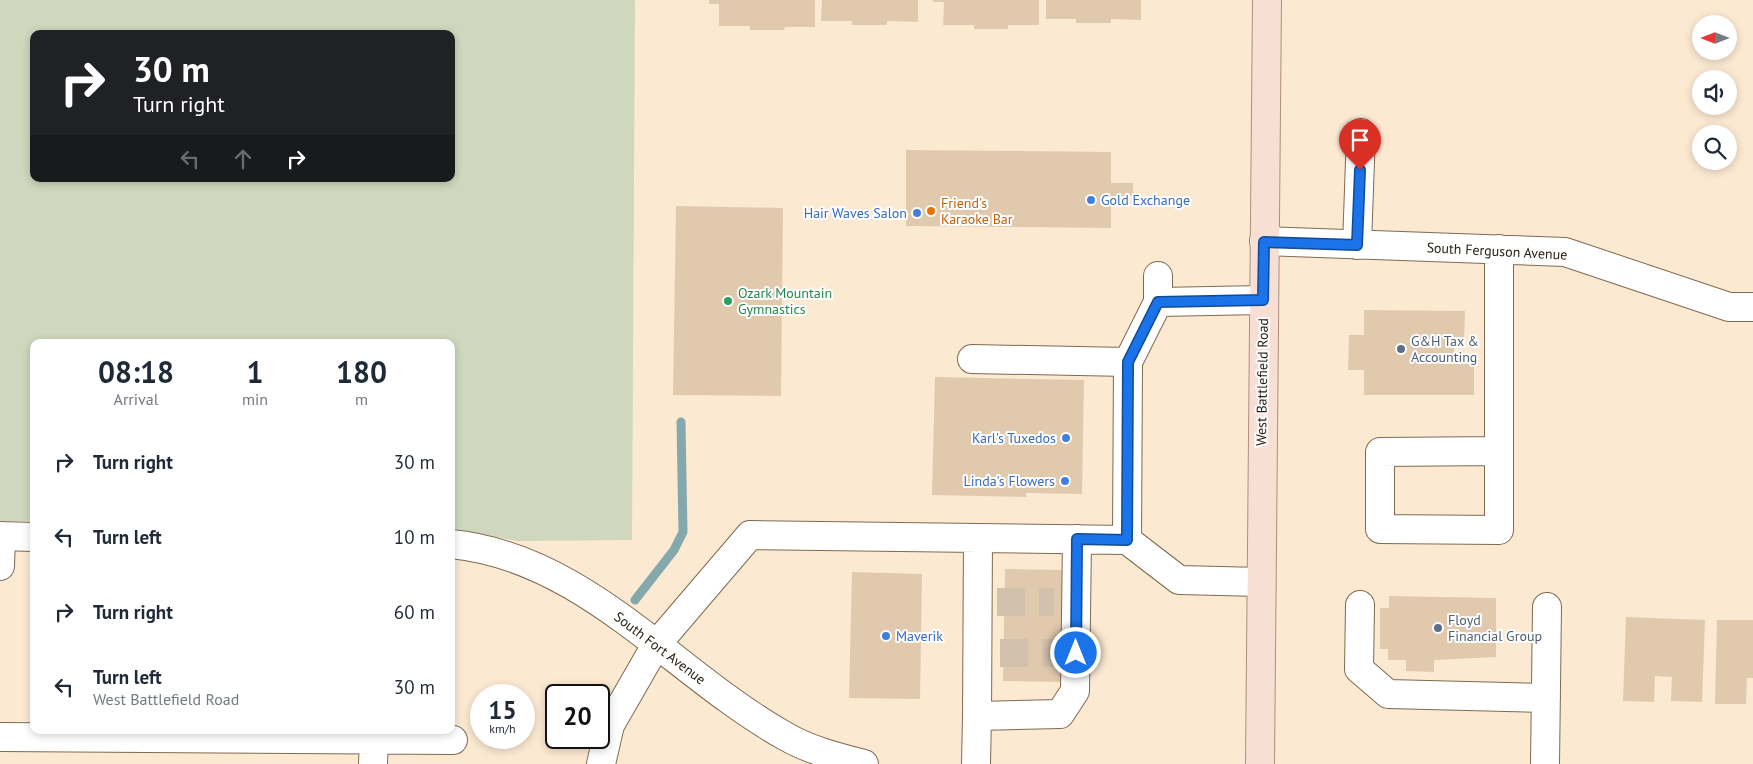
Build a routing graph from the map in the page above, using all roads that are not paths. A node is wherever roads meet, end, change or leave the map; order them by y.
1 (1267, 0) edge
2 (1361, 133) dead end
3 (1264, 242) junction
4 (1357, 245) junction
5 (1499, 250) junction
6 (1263, 300) junction
7 (1753, 307) edge
8 (972, 359) dead end
9 (1128, 362) junction
10 (1499, 451) junction
11 (0, 536) edge
12 (30, 537) edge
13 (978, 538) junction
14 (1077, 539) junction
15 (1127, 540) junction
16 (455, 545) edge
17 (0, 566) edge
18 (1260, 582) junction
19 (1360, 605) dead end
20 (1547, 607) dead end
21 (656, 645) junction
22 (1546, 698) junction
23 (977, 716) junction
24 (0, 737) edge
25 (453, 740) dead end
26 (374, 751) edge
27 (601, 764) edge
28 (864, 764) edge
29 (976, 764) edge
30 (1260, 764) edge
31 (1546, 764) edge

1 - 3 main road, West Battlefield Road
2 - 4 street
3 - 4 street, South Ferguson Avenue
3 - 6 main road, West Battlefield Road
4 - 5 street, South Ferguson Avenue
5 - 7 street, South Ferguson Avenue
5 - 10 street
6 - 9 street
6 - 18 main road, West Battlefield Road
8 - 9 street
9 - 15 street
10 - 10 street
11 - 12 street
11 - 17 street
13 - 14 street
13 - 21 street
13 - 23 street
14 - 15 street
14 - 23 street
15 - 18 street
16 - 21 street, South Fort Avenue
18 - 30 main road, West Battlefield Road
19 - 22 street
20 - 22 street
21 - 27 street
21 - 28 street, South Fort Avenue
22 - 31 street
23 - 29 street
24 - 26 street
25 - 26 street

